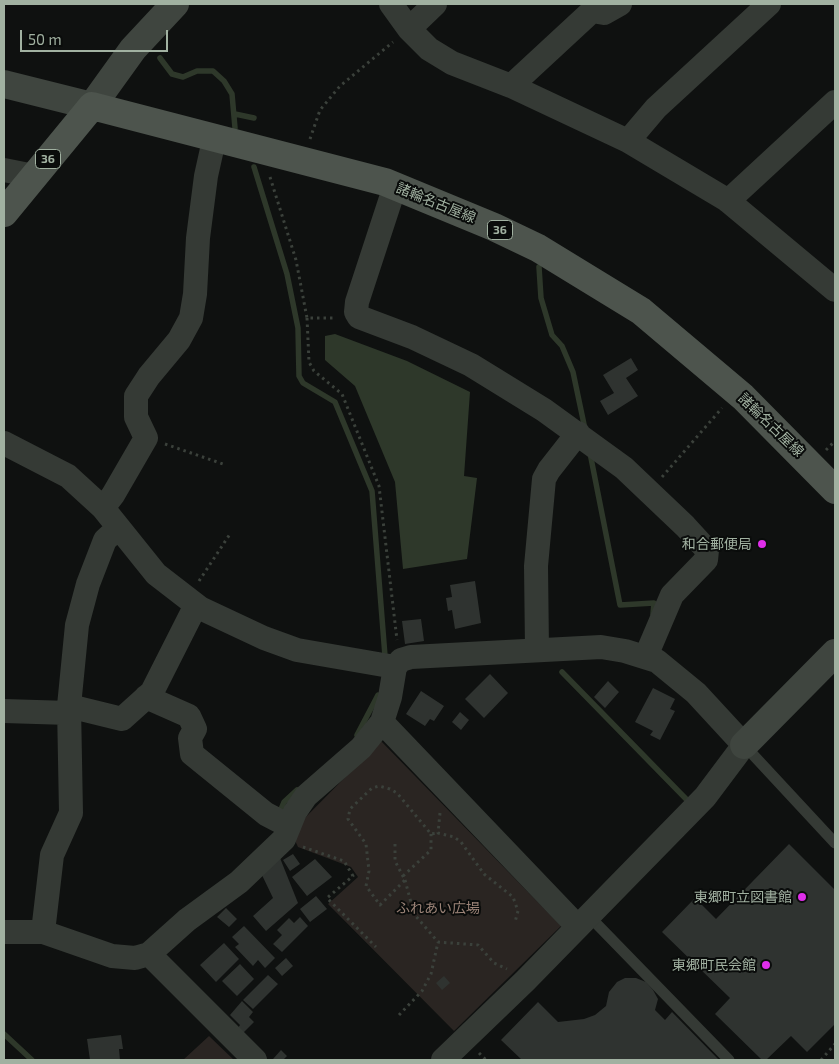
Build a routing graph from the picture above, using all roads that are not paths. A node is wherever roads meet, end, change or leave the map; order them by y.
1 (175, 4) edge
2 (391, 4) edge
3 (435, 4) edge
4 (620, 4) edge
5 (769, 4) edge
6 (594, 8) edge
7 (409, 29) junction
8 (4, 84) edge
9 (511, 86) junction
10 (835, 102) edge
11 (92, 106) junction
12 (214, 140) junction
13 (628, 141) junction
14 (4, 170) edge
15 (34, 176) junction
16 (395, 186) junction
17 (728, 201) junction
18 (4, 213) edge
19 (833, 283) edge
20 (578, 434) junction
21 (4, 443) edge
22 (835, 490) edge
23 (103, 508) junction
24 (118, 528) junction
25 (192, 602) junction
26 (537, 649) junction
27 (835, 653) edge
28 (646, 656) junction
29 (398, 664) junction
30 (146, 697) junction
31 (69, 710) junction
32 (4, 711) edge
33 (382, 722) junction
34 (744, 745) junction
35 (287, 833) junction
36 (835, 843) edge
37 (582, 920) junction
38 (4, 932) edge
39 (43, 932) junction
40 (149, 954) junction
41 (255, 1060) edge
42 (442, 1060) edge
43 (730, 1060) edge

1 - 11 street
2 - 7 street
3 - 7 street
4 - 6 street
5 - 13 street
6 - 9 street
7 - 9 street
8 - 11 street
9 - 13 street
10 - 17 street
11 - 12 main road, 諸輪名古屋線 / 36
11 - 15 main road, 36
12 - 16 main road, 諸輪名古屋線 / 36
12 - 23 street
13 - 17 street
14 - 15 street
15 - 18 main road, 36
16 - 20 street
16 - 22 main road, 諸輪名古屋線 / 36
17 - 19 street
20 - 26 street
20 - 28 street
21 - 23 street
23 - 24 street
24 - 25 street
24 - 31 street
25 - 29 street
25 - 30 street
26 - 28 street
26 - 29 street
27 - 34 street
28 - 34 street
29 - 33 street
30 - 31 street
30 - 35 street
31 - 32 street
31 - 39 street
33 - 35 street
33 - 37 street
34 - 36 lane
34 - 37 street
35 - 40 street
37 - 42 street
37 - 43 lane
38 - 39 street
39 - 40 street
40 - 41 street

